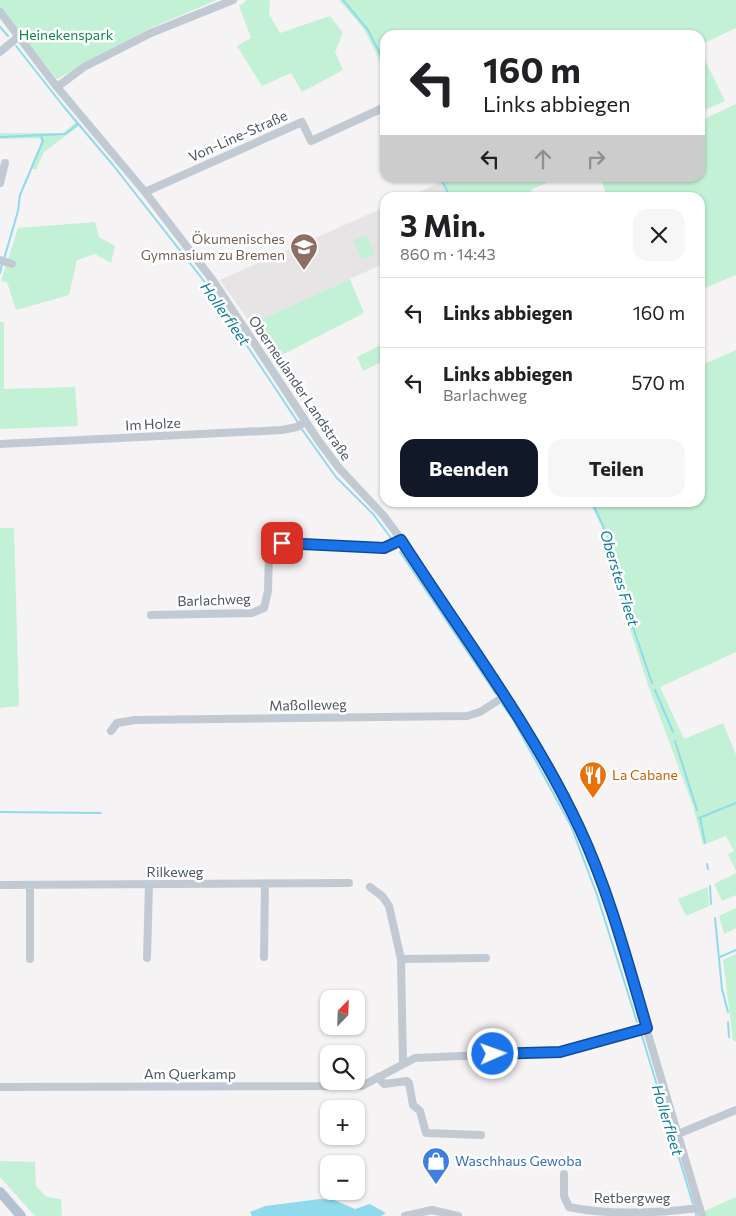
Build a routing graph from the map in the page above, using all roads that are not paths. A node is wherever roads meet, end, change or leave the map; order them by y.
1 (233, 0) edge
2 (0, 12) edge
3 (19, 36) junction
4 (0, 52) edge
5 (57, 86) junction
6 (380, 109) edge
7 (6, 163) dead end
8 (0, 183) edge
9 (145, 192) junction
10 (0, 260) edge
11 (12, 264) dead end
12 (301, 425) junction
13 (0, 444) edge
14 (401, 540) junction
15 (151, 615) dead end
16 (505, 696) junction
17 (112, 731) dead end
18 (149, 884) junction
19 (265, 884) junction
20 (349, 884) dead end
21 (0, 885) edge
22 (30, 885) junction
23 (370, 887) dead end
24 (264, 957) dead end
25 (147, 958) dead end
26 (486, 958) dead end
27 (30, 959) dead end
28 (401, 959) junction
29 (647, 1028) junction
30 (403, 1063) junction
31 (378, 1077) junction
32 (0, 1087) edge
33 (736, 1110) edge
34 (678, 1134) junction
35 (481, 1135) dead end
36 (564, 1174) dead end
37 (0, 1192) edge
38 (701, 1212) edge
39 (21, 1216) edge
40 (405, 1216) edge
41 (458, 1216) edge

1 - 5 street
2 - 3 street, Oberneulander Landstraße
3 - 4 street
3 - 5 street, Oberneulander Landstraße
5 - 9 street, Oberneulander Landstraße
6 - 9 street, Von-Line-Straße
7 - 8 street
9 - 12 street, Oberneulander Landstraße
10 - 11 street
12 - 13 street, Im Holze
12 - 14 street, Oberneulander Landstraße
14 - 15 street, Barlachweg
14 - 16 street, Oberneulander Landstraße
16 - 17 street, Maßolleweg
16 - 29 street, Oberneulander Landstraße
18 - 19 street, Rilkeweg
18 - 22 street, Rilkeweg
18 - 25 street
19 - 20 street, Rilkeweg
19 - 24 street
21 - 22 street, Rilkeweg
22 - 27 street
23 - 28 street
26 - 28 street
28 - 30 street
29 - 30 street, Am Querkamp
29 - 34 street, Oberneulander Landstraße
30 - 31 street, Am Querkamp
31 - 32 street, Am Querkamp
31 - 35 street
33 - 34 street
34 - 38 street, Oberneulander Landstraße
36 - 38 street, Retbergweg
37 - 39 main road
40 - 41 street

